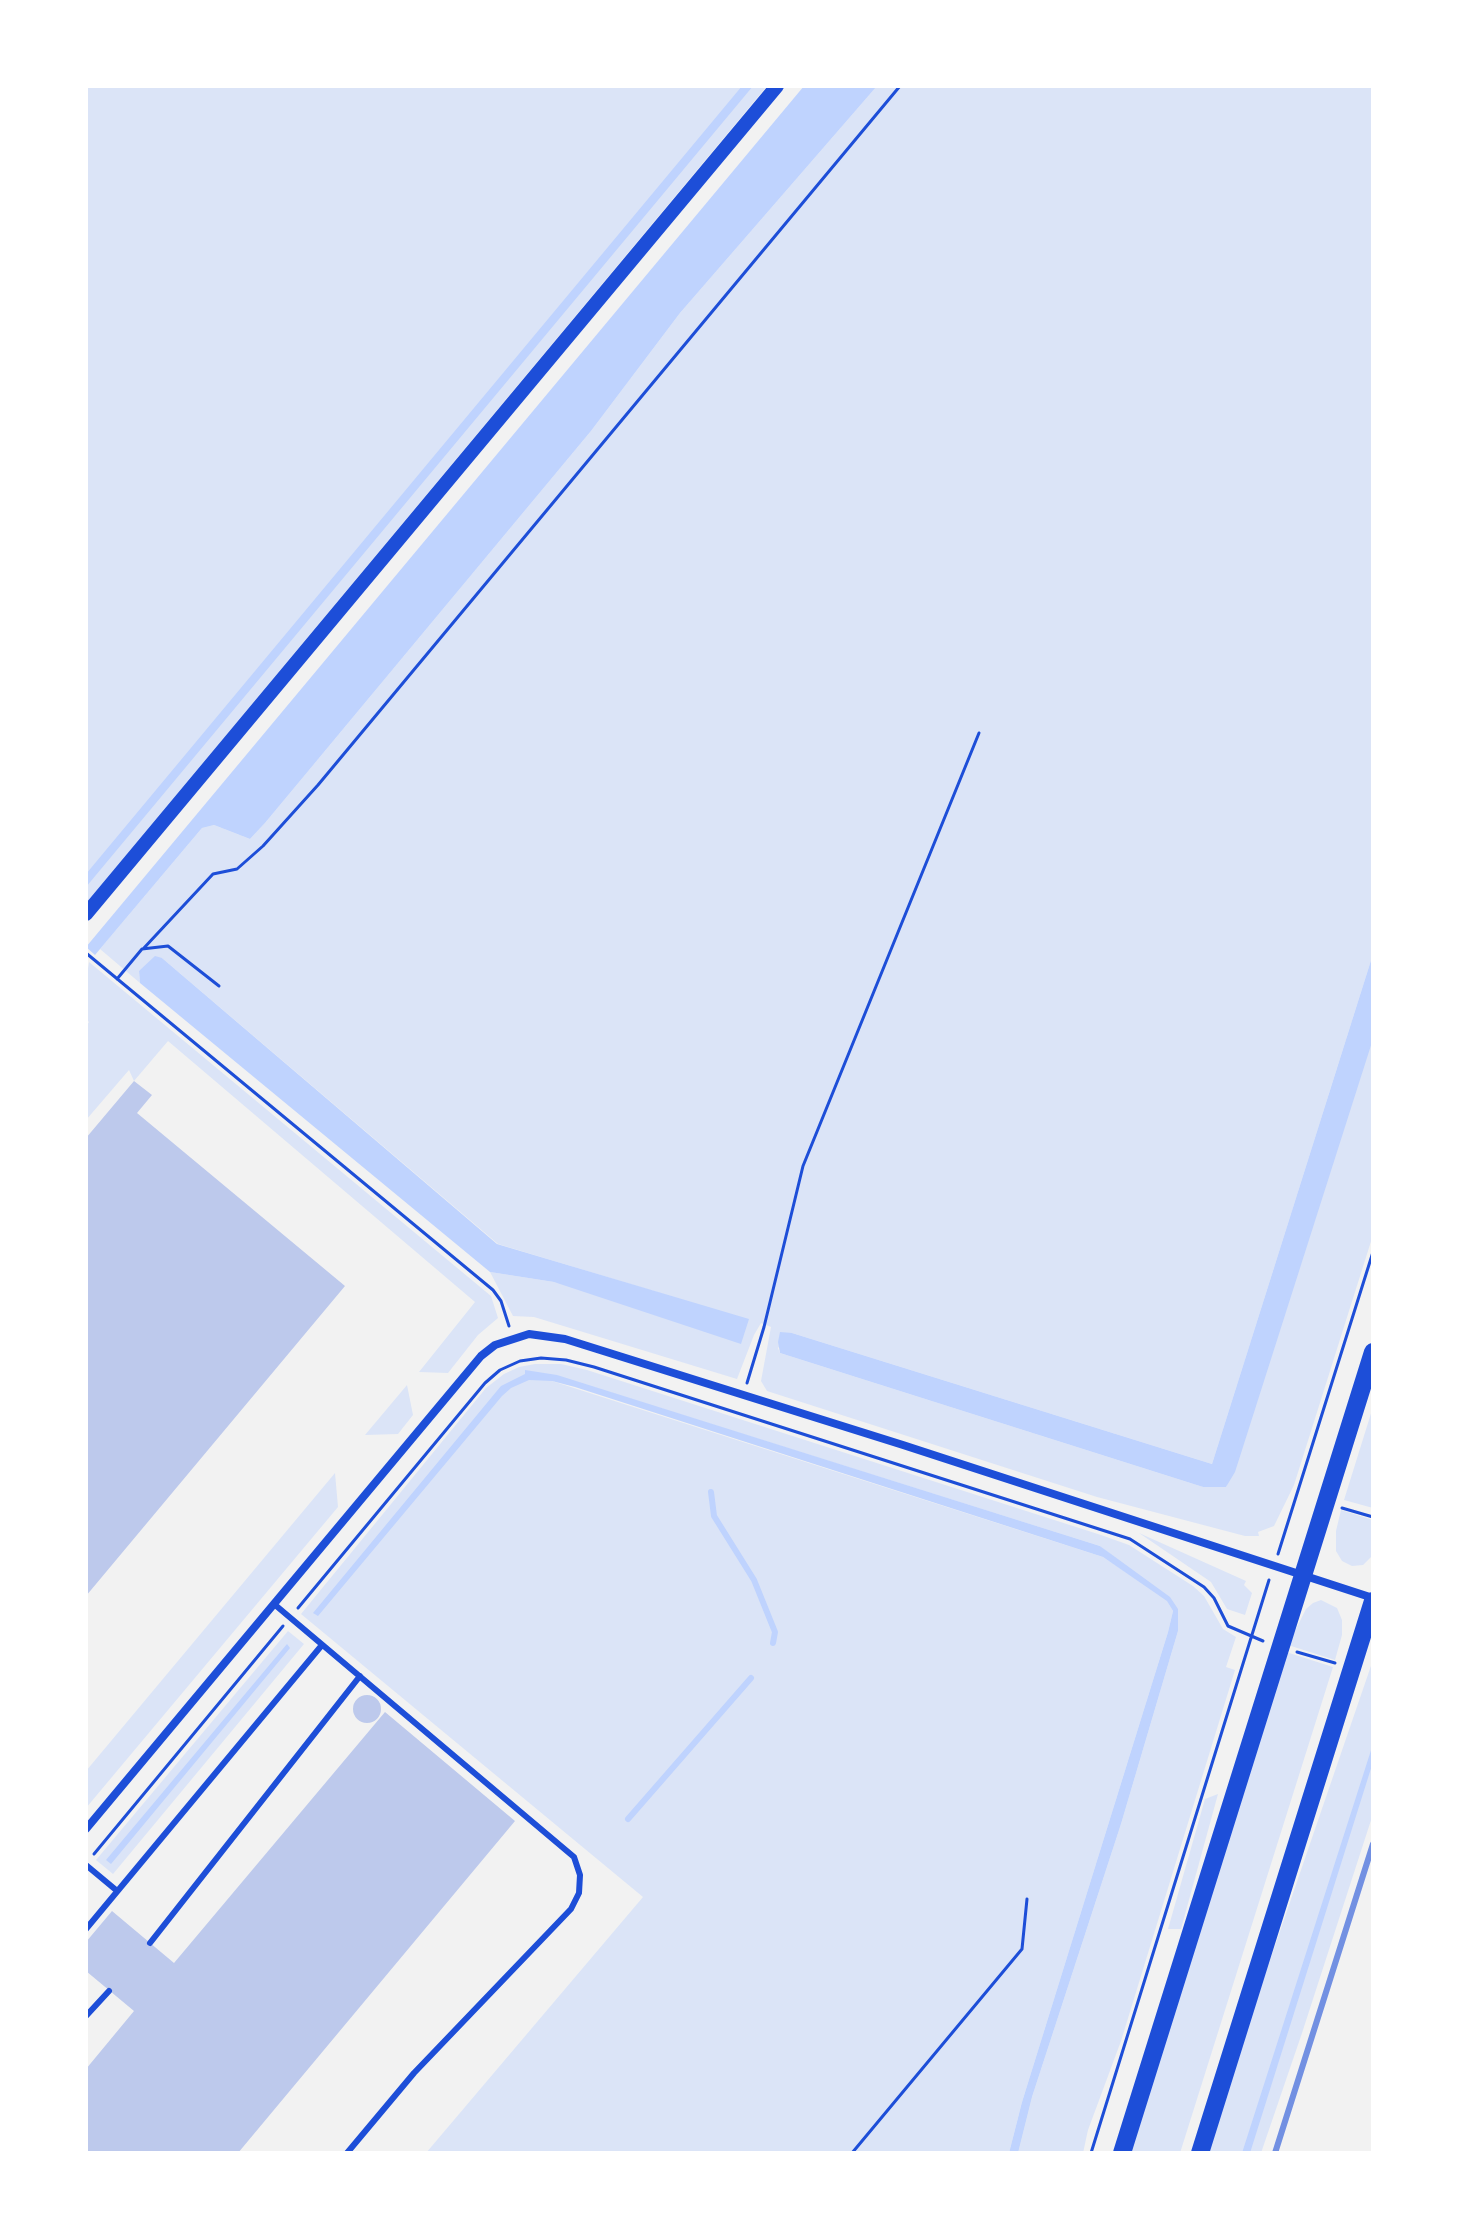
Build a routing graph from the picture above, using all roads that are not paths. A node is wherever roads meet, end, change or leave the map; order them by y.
1 (777, 86) edge
2 (86, 914) edge
3 (1373, 1352) edge
4 (1302, 1575) junction
5 (1373, 1599) edge
6 (274, 1604) junction
7 (322, 1645) junction
8 (360, 1676) junction
9 (86, 1829) edge
10 (86, 1865) edge
11 (116, 1890) junction
12 (86, 1929) edge
13 (150, 1943) dead end
14 (109, 1991) dead end
15 (86, 2016) edge
16 (347, 2153) edge
17 (1122, 2153) edge
18 (1200, 2153) edge

1 - 2 street
3 - 4 main road
4 - 5 street
4 - 6 street
4 - 17 main road
5 - 18 main road
6 - 7 lane
6 - 9 street
7 - 8 lane
7 - 11 lane
8 - 13 lane
8 - 16 lane
10 - 11 lane
11 - 12 lane
14 - 15 lane

